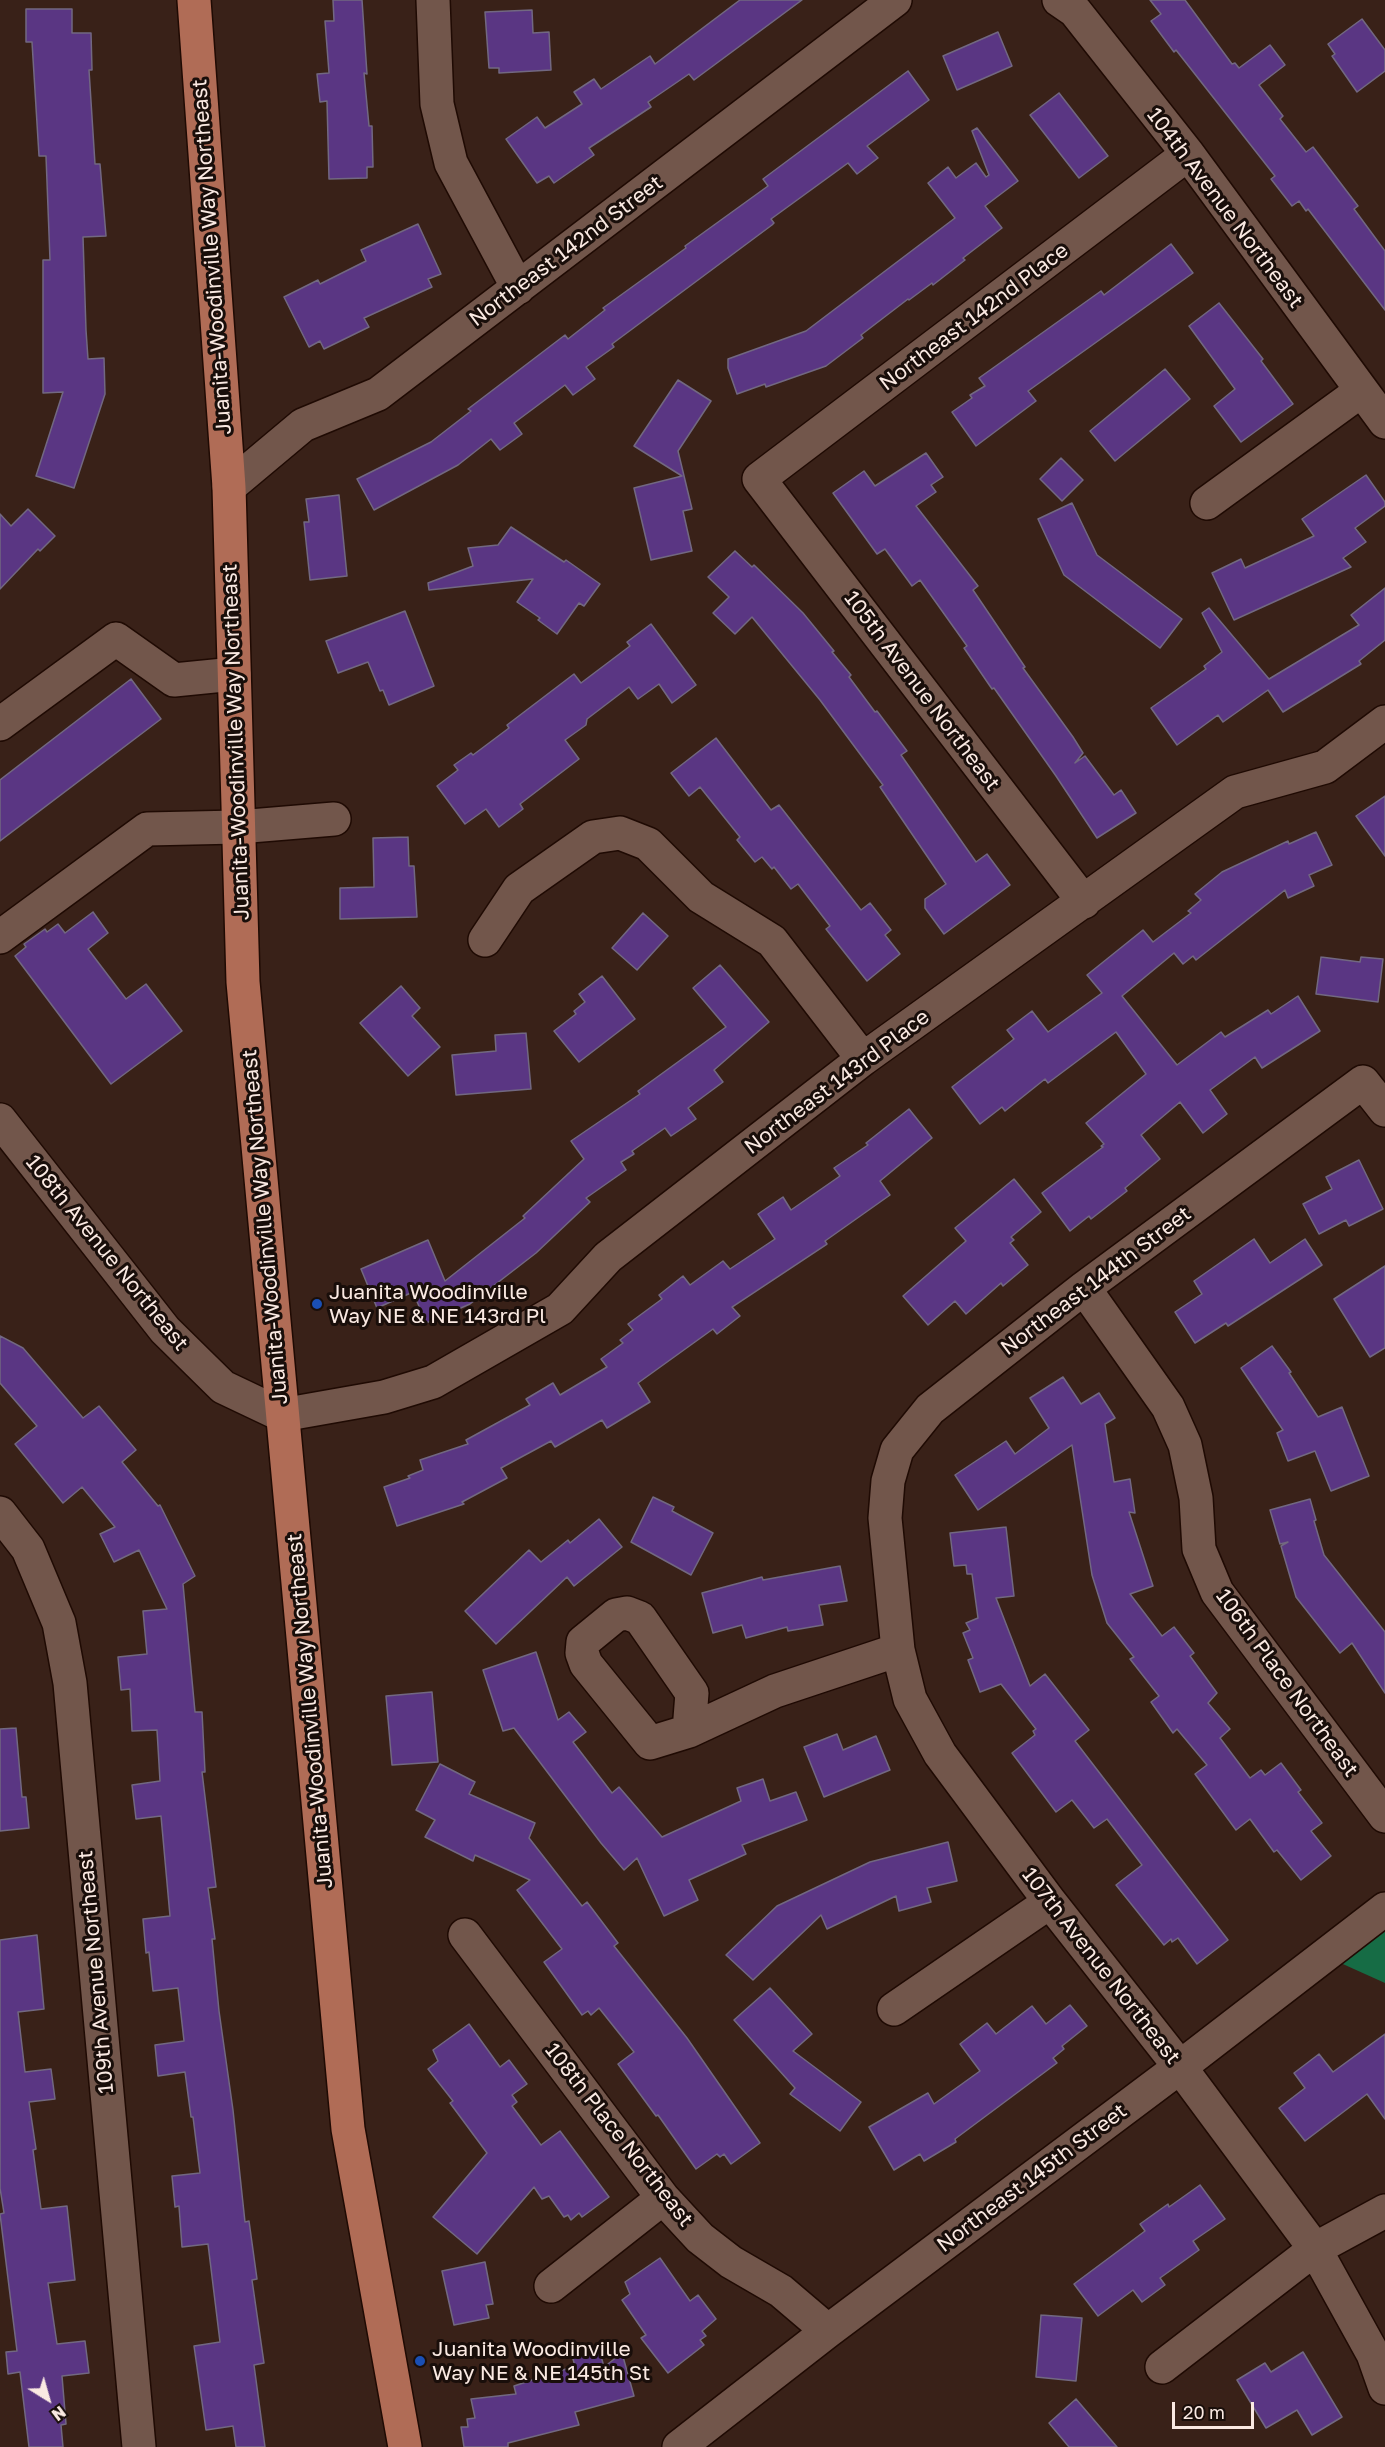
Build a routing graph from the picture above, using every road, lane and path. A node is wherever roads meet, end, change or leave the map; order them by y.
1 (194, 0) edge
2 (433, 0) edge
3 (895, 0) edge
4 (1059, 0) edge
5 (1188, 154) junction
6 (518, 288) junction
7 (1361, 391) junction
8 (1385, 422) edge
9 (759, 479) joint
10 (229, 487) junction
11 (1208, 503) dead end
12 (234, 674) junction
13 (1385, 722) edge
14 (0, 724) edge
15 (334, 819) dead end
16 (238, 828) junction
17 (1084, 902) junction
18 (0, 937) edge
19 (485, 940) dead end
20 (863, 1059) junction
21 (1385, 1110) edge
22 (0, 1120) edge
23 (1084, 1288) junction
24 (282, 1415) junction
25 (0, 1513) edge
26 (885, 1518) joint
27 (898, 1650) junction
28 (689, 1731) dead end
29 (1385, 1816) edge
30 (1050, 1902) junction
31 (1385, 1909) edge
32 (465, 1935) dead end
33 (894, 2010) dead end
34 (1180, 2067) junction
35 (663, 2198) junction
36 (1385, 2211) edge
37 (1316, 2249) junction
38 (551, 2286) dead end
39 (828, 2331) junction
40 (1162, 2367) dead end
41 (1385, 2388) edge
42 (139, 2447) edge
43 (405, 2447) edge
44 (679, 2447) edge

1 - 10 main road, Juanita-Woodinville Way Northeast
2 - 6 street
3 - 6 street, Northeast 142nd Street
4 - 5 street, 104th Avenue Northeast
5 - 7 street, 104th Avenue Northeast
5 - 9 street, Northeast 142nd Place
6 - 10 street, Northeast 142nd Street
7 - 8 street, 104th Avenue Northeast
7 - 11 street
9 - 17 street, 105th Avenue Northeast
10 - 12 main road, Juanita-Woodinville Way Northeast
12 - 14 street
12 - 16 main road, Juanita-Woodinville Way Northeast
13 - 17 street, Northeast 143rd Place
15 - 16 street
16 - 18 street
16 - 24 main road, Juanita-Woodinville Way Northeast
17 - 20 street, Northeast 143rd Place
19 - 20 street
20 - 24 street, Northeast 143rd Place
21 - 23 street, Northeast 144th Street
22 - 24 street, 108th Avenue Northeast
23 - 26 street, Northeast 144th Street
23 - 29 street, 106th Place Northeast
24 - 43 main road, Juanita-Woodinville Way Northeast
25 - 42 street, 109th Avenue Northeast
26 - 27 street, 107th Avenue Northeast
27 - 28 street
27 - 30 street, 107th Avenue Northeast
30 - 33 street
30 - 34 street, 107th Avenue Northeast
31 - 34 street, Northeast 145th Street
32 - 35 street, 108th Place Northeast
34 - 37 street, 107th Avenue Northeast
34 - 39 street, Northeast 145th Street
35 - 38 street
35 - 39 street, 108th Place Northeast
36 - 37 street
37 - 40 street
37 - 41 street, 107th Avenue Northeast
39 - 44 street, Northeast 145th Street

